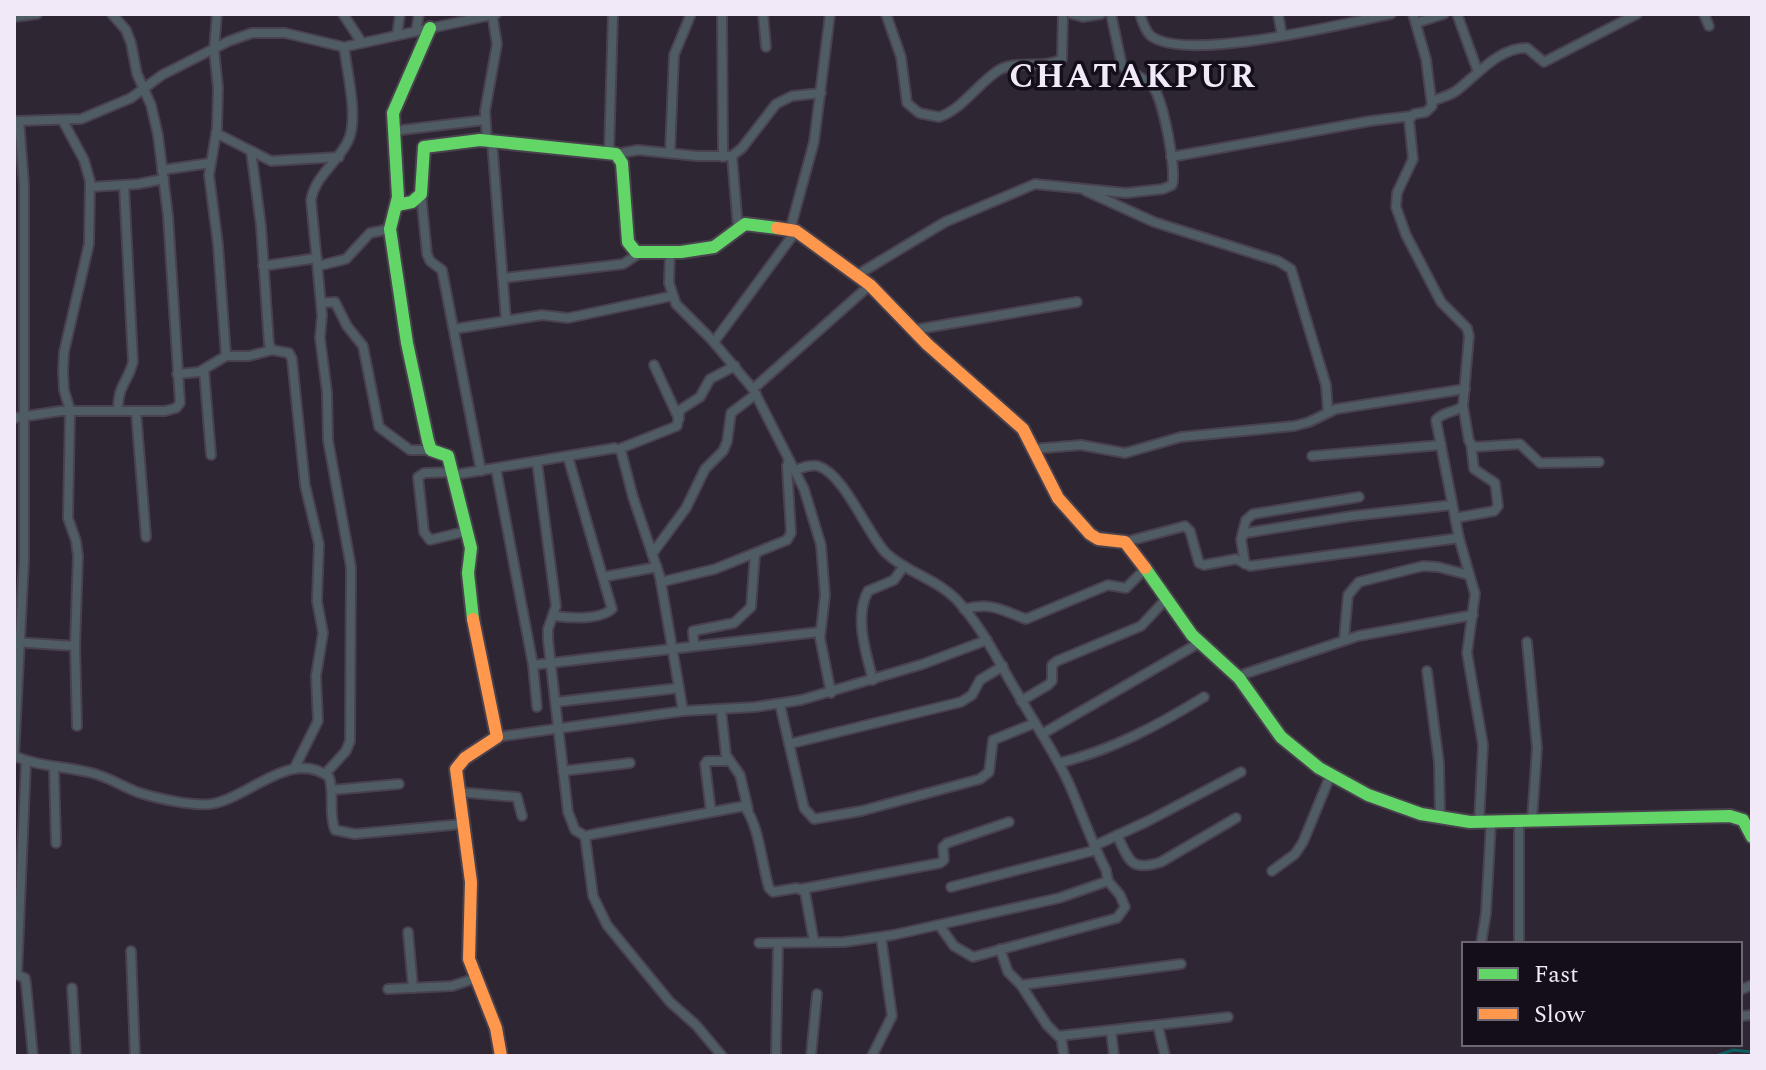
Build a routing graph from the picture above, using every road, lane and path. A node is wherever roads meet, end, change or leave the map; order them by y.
1 (37, 14) edge
2 (112, 14) edge
3 (217, 14) edge
4 (343, 14) edge
5 (400, 14) edge
6 (419, 14) edge
7 (494, 14) edge
8 (613, 14) edge
9 (691, 14) edge
10 (722, 14) edge
11 (763, 14) edge
12 (830, 14) edge
13 (886, 14) edge
14 (1063, 14) edge
15 (1072, 14) edge
16 (1101, 14) edge
17 (1111, 14) edge
18 (1140, 14) edge
19 (1278, 14) edge
20 (1391, 14) edge
21 (1444, 14) edge
22 (1457, 14) edge
23 (1637, 14) edge
24 (1704, 14) edge
25 (473, 16) edge
26 (14, 17) edge
27 (1414, 18) edge
28 (1709, 26) dead end
29 (430, 28) junction
30 (416, 31) junction
31 (397, 35) junction
32 (1282, 35) junction
33 (362, 43) junction
34 (344, 47) junction
35 (766, 47) dead end
36 (214, 50) junction
37 (1478, 72) junction
38 (144, 88) junction
39 (821, 93) junction
40 (1432, 101) junction
41 (1411, 116) junction
42 (485, 120) junction
43 (16, 121) edge
44 (63, 121) junction
45 (393, 131) junction
46 (216, 133) junction
47 (490, 140) junction
48 (251, 151) junction
49 (612, 153) junction
50 (670, 153) junction
51 (728, 156) junction
52 (339, 157) junction
53 (1171, 157) junction
54 (210, 163) junction
55 (163, 174) junction
56 (124, 185) junction
57 (90, 187) junction
58 (1078, 187) junction
59 (421, 194) junction
60 (397, 205) junction
61 (738, 228) junction
62 (390, 229) junction
63 (793, 230) junction
64 (641, 252) junction
65 (670, 253) junction
66 (317, 262) junction
67 (263, 266) junction
68 (857, 275) junction
69 (504, 278) junction
70 (870, 285) junction
71 (672, 296) junction
72 (1077, 302) dead end
73 (321, 303) junction
74 (506, 320) junction
75 (454, 329) junction
76 (913, 330) junction
77 (714, 342) junction
78 (272, 350) junction
79 (226, 356) junction
80 (654, 365) dead end
81 (735, 366) junction
82 (204, 370) junction
83 (177, 374) junction
84 (1465, 389) junction
85 (755, 391) junction
86 (1463, 406) junction
87 (70, 410) junction
88 (118, 411) junction
89 (136, 411) junction
90 (1328, 412) junction
91 (18, 417) edge
92 (680, 420) junction
93 (1471, 444) junction
94 (1441, 445) junction
95 (619, 449) junction
96 (1033, 449) junction
97 (431, 450) junction
98 (211, 455) dead end
99 (1312, 456) dead end
100 (568, 457) junction
101 (790, 459) junction
102 (537, 462) junction
103 (1599, 462) dead end
104 (496, 469) junction
105 (795, 470) junction
106 (481, 471) junction
107 (453, 474) junction
108 (1359, 497) dead end
109 (1452, 505) junction
110 (1455, 518) junction
111 (467, 531) junction
112 (1242, 536) junction
113 (146, 537) dead end
114 (1459, 538) junction
115 (1125, 542) junction
116 (652, 554) junction
117 (755, 554) junction
118 (1245, 564) junction
119 (904, 566) junction
120 (657, 567) junction
121 (1146, 568) junction
122 (1469, 575) junction
123 (603, 577) junction
124 (661, 582) junction
125 (1167, 598) junction
126 (964, 609) junction
127 (1473, 615) junction
128 (554, 616) junction
129 (819, 632) junction
130 (1344, 639) junction
131 (987, 640) junction
132 (18, 642) edge
133 (1527, 642) dead end
134 (1199, 643) junction
135 (694, 645) junction
136 (75, 646) junction
137 (672, 648) junction
138 (552, 664) junction
139 (533, 665) junction
140 (1003, 666) junction
141 (1427, 671) dead end
142 (1238, 676) junction
143 (17, 679) edge
144 (873, 680) junction
145 (679, 688) junction
146 (831, 693) junction
147 (1204, 697) dead end
148 (1021, 701) junction
149 (556, 702) junction
150 (780, 705) junction
151 (537, 707) dead end
152 (721, 709) junction
153 (683, 711) junction
154 (1035, 723) junction
155 (77, 726) dead end
156 (558, 727) junction
157 (1042, 734) junction
158 (497, 737) junction
159 (789, 744) junction
160 (14, 756) edge
161 (26, 761) junction
162 (727, 761) junction
163 (630, 763) dead end
164 (1059, 763) junction
165 (54, 768) junction
166 (294, 769) junction
167 (563, 771) junction
168 (1241, 772) dead end
169 (325, 774) junction
170 (1331, 774) junction
171 (399, 784) dead end
172 (332, 790) junction
173 (458, 792) junction
174 (748, 809) junction
175 (711, 812) junction
176 (522, 816) dead end
177 (1236, 818) dead end
178 (1440, 819) junction
179 (1525, 821) junction
180 (1009, 822) dead end
181 (1485, 822) junction
182 (463, 824) junction
183 (1117, 835) junction
184 (585, 836) junction
185 (1752, 837) edge
186 (56, 843) dead end
187 (1095, 848) junction
188 (1272, 871) dead end
189 (1108, 881) junction
190 (951, 887) dead end
191 (801, 889) junction
192 (939, 925) junction
193 (408, 932) dead end
194 (881, 937) junction
195 (814, 942) junction
196 (1481, 942) edge
197 (1519, 942) edge
198 (759, 943) dead end
199 (778, 943) junction
200 (1000, 949) junction
201 (131, 951) dead end
202 (1181, 964) dead end
203 (16, 974) edge
204 (476, 978) junction
205 (1021, 985) junction
206 (72, 988) dead end
207 (413, 988) junction
208 (388, 989) dead end
209 (817, 994) dead end
210 (1228, 1017) dead end
211 (1158, 1026) junction
212 (1111, 1031) junction
213 (1061, 1036) junction
214 (33, 1056) edge
215 (76, 1056) edge
216 (135, 1056) edge
217 (501, 1056) edge
218 (722, 1056) edge
219 (776, 1056) edge
220 (811, 1056) edge
221 (872, 1056) edge
222 (1064, 1056) edge
223 (1114, 1056) edge
224 (1165, 1056) edge

1 - 26 street
2 - 38 street
3 - 36 street
4 - 33 street
5 - 31 street
6 - 30 street
7 - 25 street
7 - 42 street
8 - 49 street
9 - 50 street
10 - 51 street
11 - 35 street
12 - 39 street
13 - 14 street
15 - 16 street
17 - 53 street
18 - 32 street
19 - 32 street
20 - 32 street
21 - 27 street
22 - 37 street
23 - 37 street
24 - 28 street
25 - 29 street
27 - 40 street
29 - 30 street
29 - 45 street
30 - 31 street
31 - 33 street
33 - 34 street
34 - 36 street
34 - 52 street
36 - 38 street
36 - 46 street
37 - 40 street
38 - 44 street
38 - 55 street
39 - 51 street
39 - 63 street
40 - 41 street
41 - 53 street
41 - 84 street
42 - 45 street
42 - 47 street
43 - 44 street
43 - 91 street
44 - 57 street
45 - 60 street
46 - 48 street
46 - 54 street
47 - 49 street
47 - 59 street
47 - 69 street
48 - 52 street
48 - 67 street
49 - 50 street
49 - 64 street
50 - 51 street
51 - 61 street
52 - 66 street
53 - 58 street
54 - 55 street
54 - 79 street
55 - 56 street
55 - 83 street
56 - 57 street
56 - 88 street
57 - 87 street
58 - 68 street
58 - 90 street
59 - 60 street
59 - 75 street
60 - 62 street
61 - 63 street
61 - 65 street
62 - 66 street
62 - 97 street
63 - 68 street
63 - 77 street
64 - 65 street
64 - 69 street
65 - 71 street
66 - 67 street
66 - 73 street
67 - 78 street
68 - 70 street
69 - 74 street
70 - 76 street
70 - 85 street
71 - 74 street
71 - 77 street
72 - 76 street
73 - 97 street
73 - 169 street
74 - 75 street
75 - 106 street
76 - 96 street
77 - 81 street
78 - 79 street
78 - 166 street
79 - 82 street
80 - 92 street
81 - 85 street
81 - 92 street
82 - 83 street
82 - 98 street
83 - 89 street
84 - 86 street
84 - 90 street
85 - 101 street
85 - 116 street
86 - 93 street
86 - 94 street
87 - 88 street
87 - 91 street
87 - 136 street
88 - 89 street
89 - 113 street
90 - 96 street
91 - 132 street
92 - 95 street
93 - 103 street
93 - 110 street
94 - 99 street
94 - 109 street
95 - 100 street
95 - 116 street
96 - 115 street
97 - 107 street
100 - 102 street
100 - 123 street
101 - 105 street
101 - 117 street
102 - 104 street
102 - 128 street
104 - 106 street
104 - 139 street
105 - 119 street
105 - 129 street
106 - 107 street
107 - 111 street
107 - 111 street
108 - 112 street
109 - 110 street
109 - 112 street
110 - 114 street
111 - 158 street
112 - 118 street
114 - 118 street
114 - 122 street
115 - 118 street
115 - 121 street
116 - 120 street
117 - 124 street
117 - 135 street
119 - 126 street
119 - 144 street
120 - 123 street
120 - 124 street
121 - 125 street
121 - 126 street
122 - 127 street
122 - 130 street
123 - 128 street
124 - 137 street
125 - 134 street
125 - 148 street
126 - 131 street
127 - 130 street
127 - 181 street
128 - 138 street
129 - 135 street
129 - 146 street
130 - 142 street
131 - 140 street
131 - 144 street
132 - 136 street
132 - 143 street
133 - 179 street
134 - 142 street
134 - 157 street
135 - 137 street
136 - 155 street
137 - 138 street
137 - 145 street
138 - 139 street
138 - 149 street
139 - 151 street
140 - 148 street
140 - 159 street
141 - 178 street
142 - 170 street
143 - 160 street
144 - 146 street
145 - 149 street
145 - 153 street
146 - 150 street
147 - 164 street
148 - 154 street
149 - 156 street
150 - 152 street
150 - 159 street
152 - 153 street
152 - 162 street
153 - 156 street
154 - 157 street
154 - 159 street
156 - 158 street
156 - 167 street
157 - 164 street
158 - 173 street
160 - 161 street
161 - 165 street
161 - 203 street
162 - 174 street
162 - 175 street
163 - 167 street
164 - 187 street
165 - 166 street
165 - 186 street
166 - 169 street
167 - 184 street
168 - 183 street
169 - 172 street
170 - 178 street
170 - 188 street
171 - 172 street
172 - 182 street
173 - 176 street
173 - 182 street
174 - 175 street
174 - 191 street
175 - 184 street
177 - 183 street
178 - 181 street
179 - 181 street
179 - 185 street
179 - 197 street
180 - 191 street
181 - 196 street
182 - 204 street
183 - 187 street
184 - 218 street
187 - 189 street
187 - 190 street
189 - 192 street
189 - 200 street
191 - 195 street
192 - 194 street
192 - 200 street
193 - 207 street
194 - 195 street
194 - 221 street
195 - 199 street
198 - 199 street
199 - 219 street
200 - 205 street
201 - 216 street
202 - 205 street
203 - 214 street
204 - 207 street
204 - 217 street
205 - 213 street
206 - 215 street
207 - 208 street
209 - 220 street
210 - 211 street
211 - 212 street
211 - 224 street
212 - 213 street
212 - 223 street
213 - 222 street

